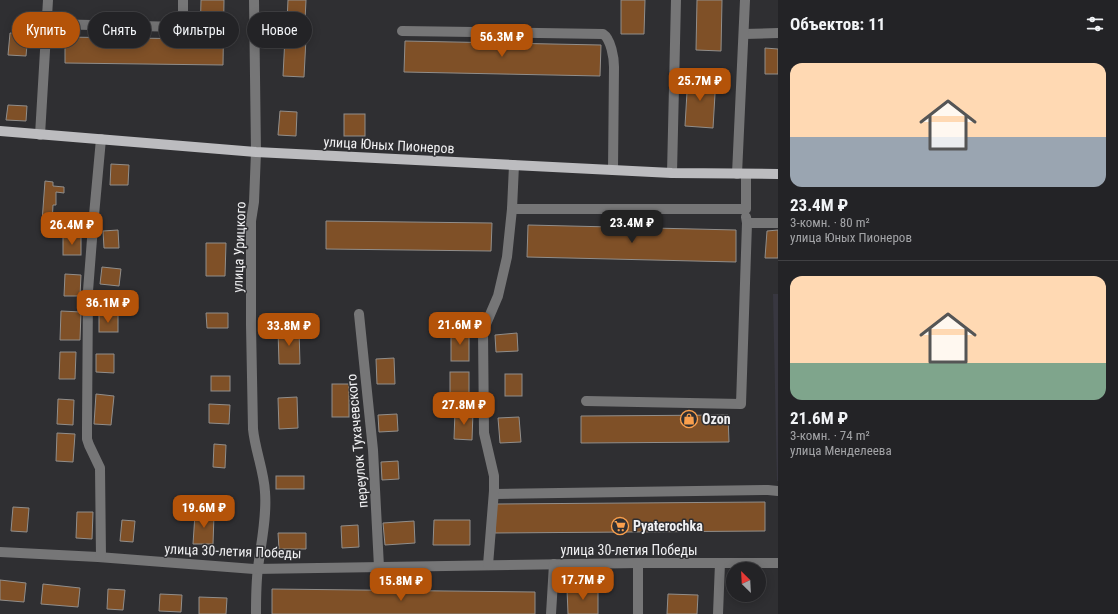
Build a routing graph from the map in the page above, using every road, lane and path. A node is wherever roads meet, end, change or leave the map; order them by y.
1 (48, 0) edge
2 (183, 0) edge
3 (254, 0) edge
4 (676, 0) edge
5 (745, 0) edge
6 (47, 12) edge
7 (80, 25) edge
8 (402, 31) dead end
9 (778, 33) edge
10 (744, 34) junction
11 (45, 48) edge
12 (0, 131) edge
13 (40, 134) junction
14 (101, 140) junction
15 (256, 152) junction
16 (514, 165) junction
17 (613, 170) junction
18 (672, 173) junction
19 (742, 174) junction
20 (778, 174) edge
21 (746, 208) junction
22 (512, 209) junction
23 (747, 223) junction
24 (778, 223) edge
25 (359, 314) dead end
26 (586, 401) dead end
27 (778, 491) edge
28 (494, 494) junction
29 (0, 552) edge
30 (101, 557) junction
31 (638, 563) junction
32 (720, 563) junction
33 (778, 563) edge
34 (554, 564) junction
35 (488, 565) junction
36 (379, 567) junction
37 (258, 568) junction
38 (256, 614) edge
39 (551, 614) edge
40 (638, 614) edge
41 (718, 614) edge

1 - 6 street
2 - 7 street
3 - 15 street, улица Урицкого
4 - 18 street
5 - 10 street
8 - 17 street
9 - 10 street
10 - 19 street
11 - 13 street
12 - 13 main road, улица Юных Пионеров
13 - 14 main road, улица Юных Пионеров
14 - 15 main road, улица Юных Пионеров
14 - 30 street
15 - 16 main road, улица Юных Пионеров
15 - 37 street, улица Урицкого
16 - 17 main road, улица Юных Пионеров
16 - 22 street
17 - 18 main road, улица Юных Пионеров
18 - 19 main road, улица Юных Пионеров
19 - 20 main road, улица Юных Пионеров
19 - 21 street
21 - 22 street
21 - 23 street
22 - 28 street
23 - 24 street
23 - 26 street
25 - 36 street, переулок Тухачевского
27 - 28 street
28 - 35 street
29 - 30 street, улица 30-летия Победы
30 - 37 street, улица 30-летия Победы
31 - 32 street, улица 30-летия Победы
31 - 34 street, улица 30-летия Победы
31 - 40 street
32 - 33 street, улица 30-летия Победы
32 - 41 street
34 - 35 street, улица 30-летия Победы
34 - 39 street
35 - 36 street, улица 30-летия Победы
36 - 37 street, улица 30-летия Победы
37 - 38 street, улица Урицкого

